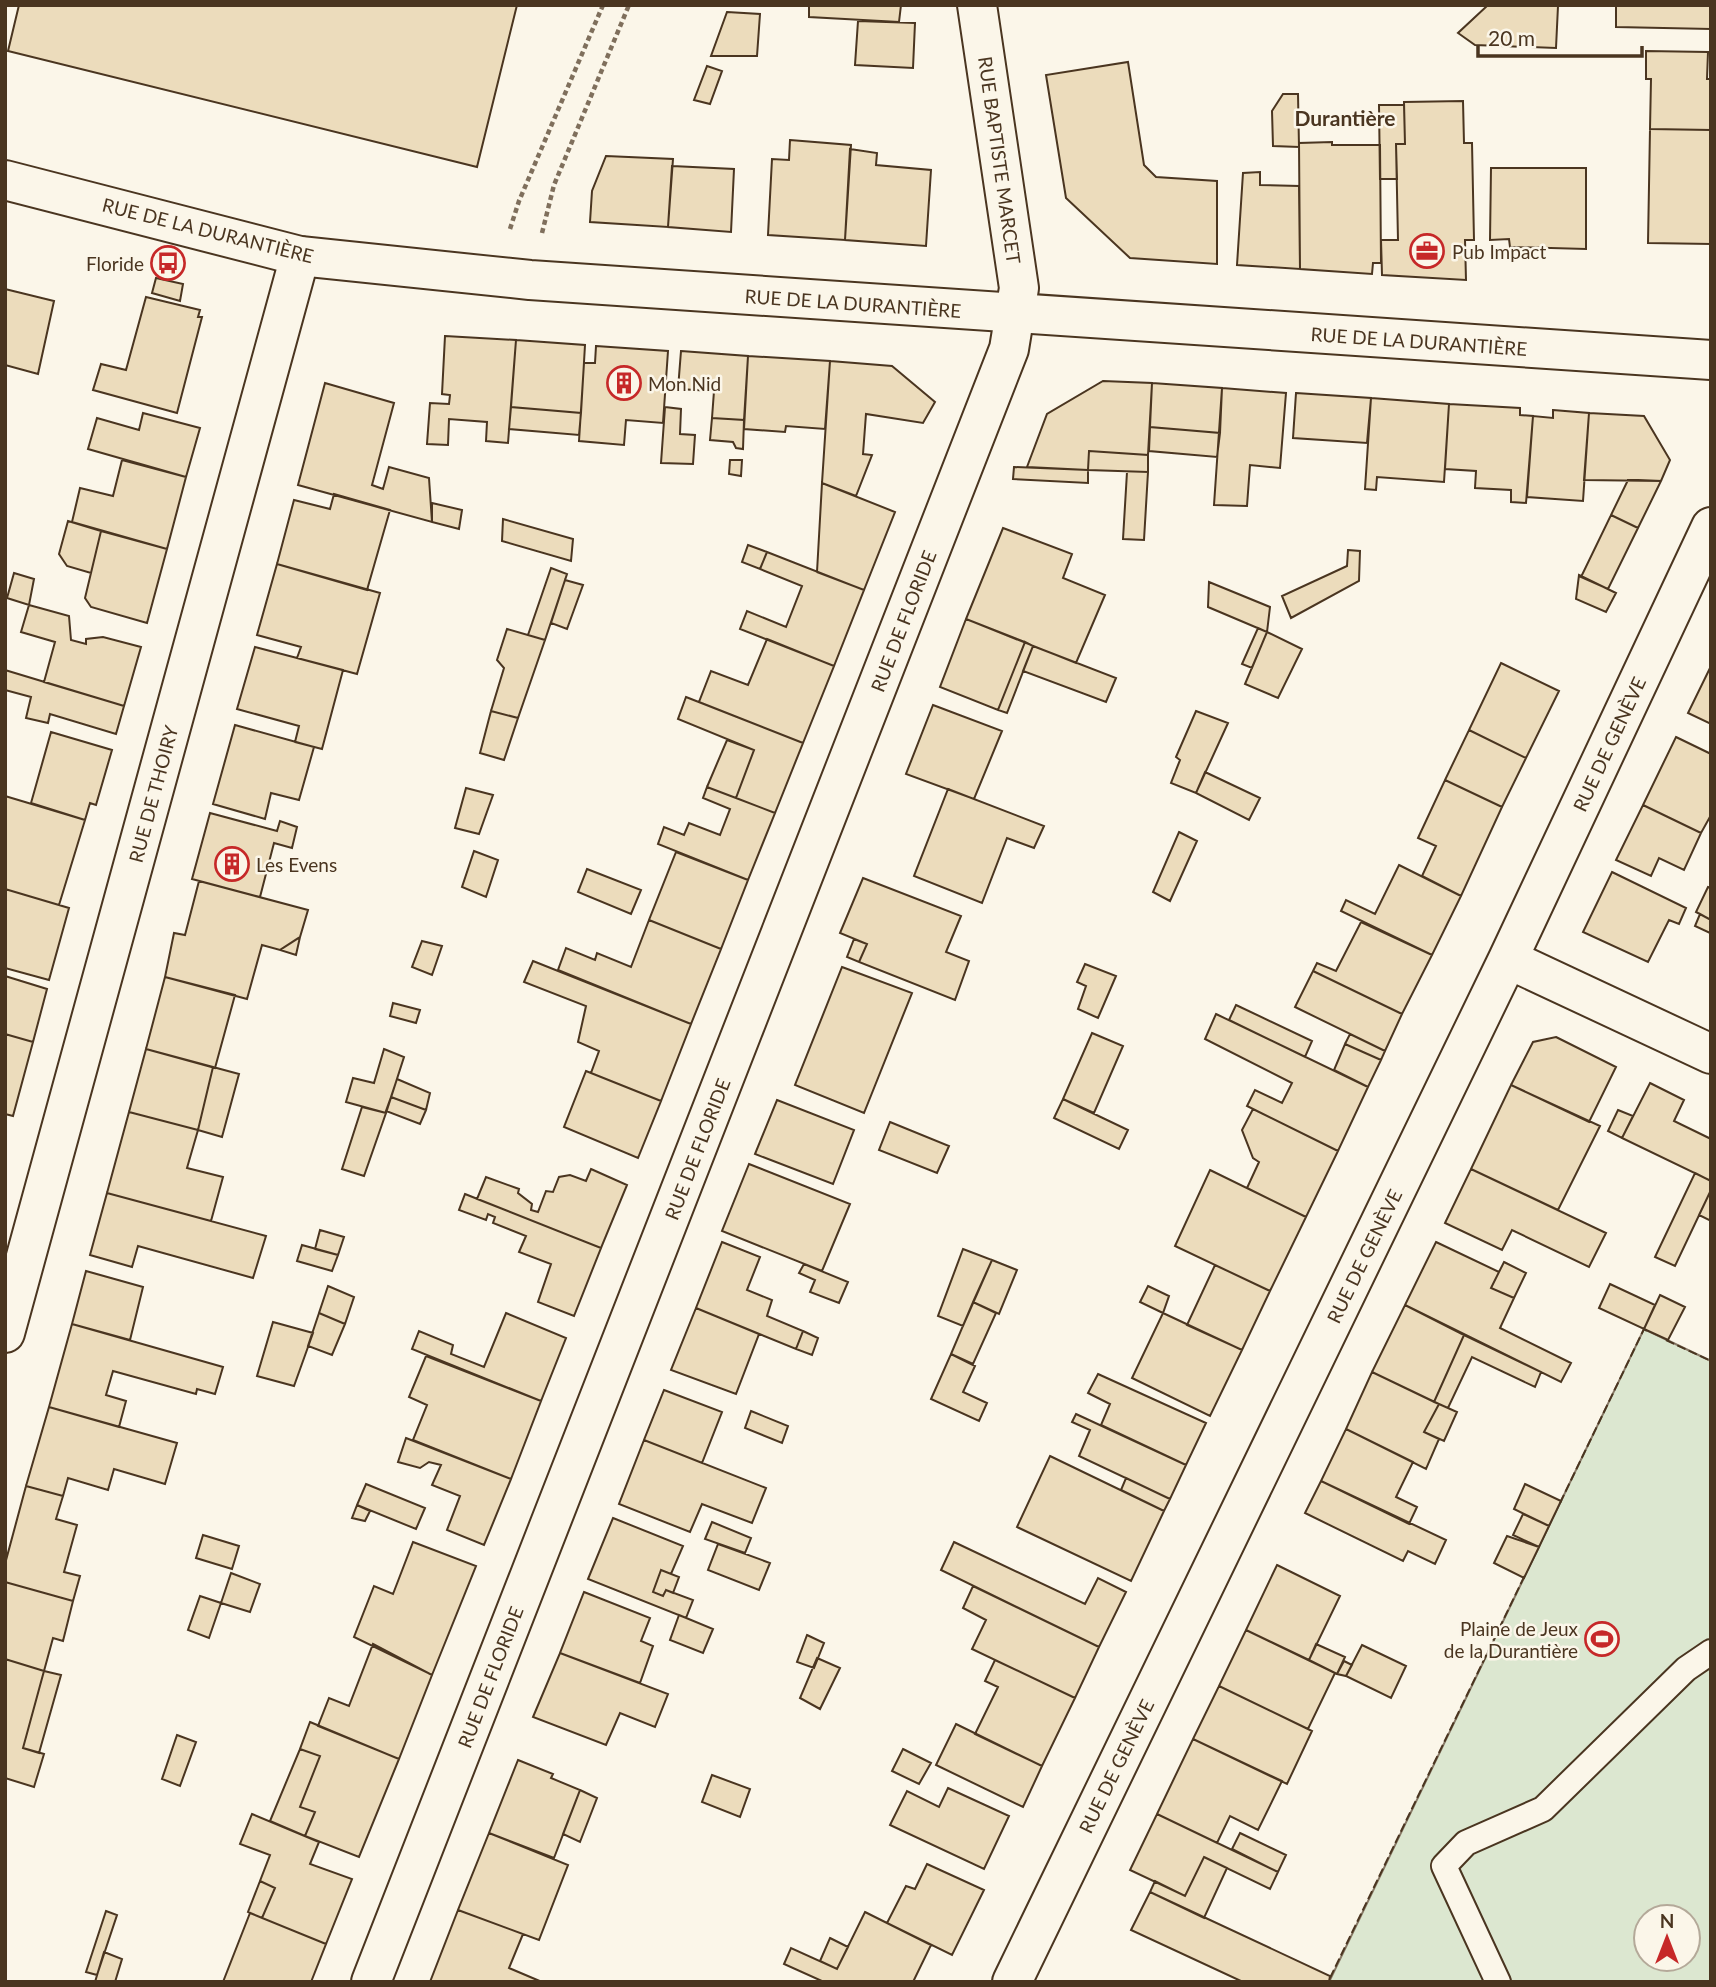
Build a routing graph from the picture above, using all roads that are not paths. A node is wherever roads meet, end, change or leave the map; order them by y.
1 (977, 5) edge
2 (5, 180) edge
3 (300, 256) junction
4 (1016, 314) junction
5 (1711, 360) edge
6 (1711, 527) edge
7 (1508, 959) junction
8 (1711, 1054) edge
9 (5, 1333) edge
10 (1711, 1652) edge
11 (371, 1982) edge
12 (1012, 1982) edge
13 (1498, 1982) edge

1 - 4 street, RUE BAPTISTE MARCET
2 - 3 street, RUE DE LA DURANTIÈRE
3 - 4 street, RUE DE LA DURANTIÈRE
3 - 9 street, RUE DE THOIRY
4 - 5 street, RUE DE LA DURANTIÈRE
4 - 11 street, RUE DE FLORIDE
6 - 7 street, RUE DE GENÈVE
7 - 8 street
7 - 12 street, RUE DE GENÈVE
10 - 13 lane

